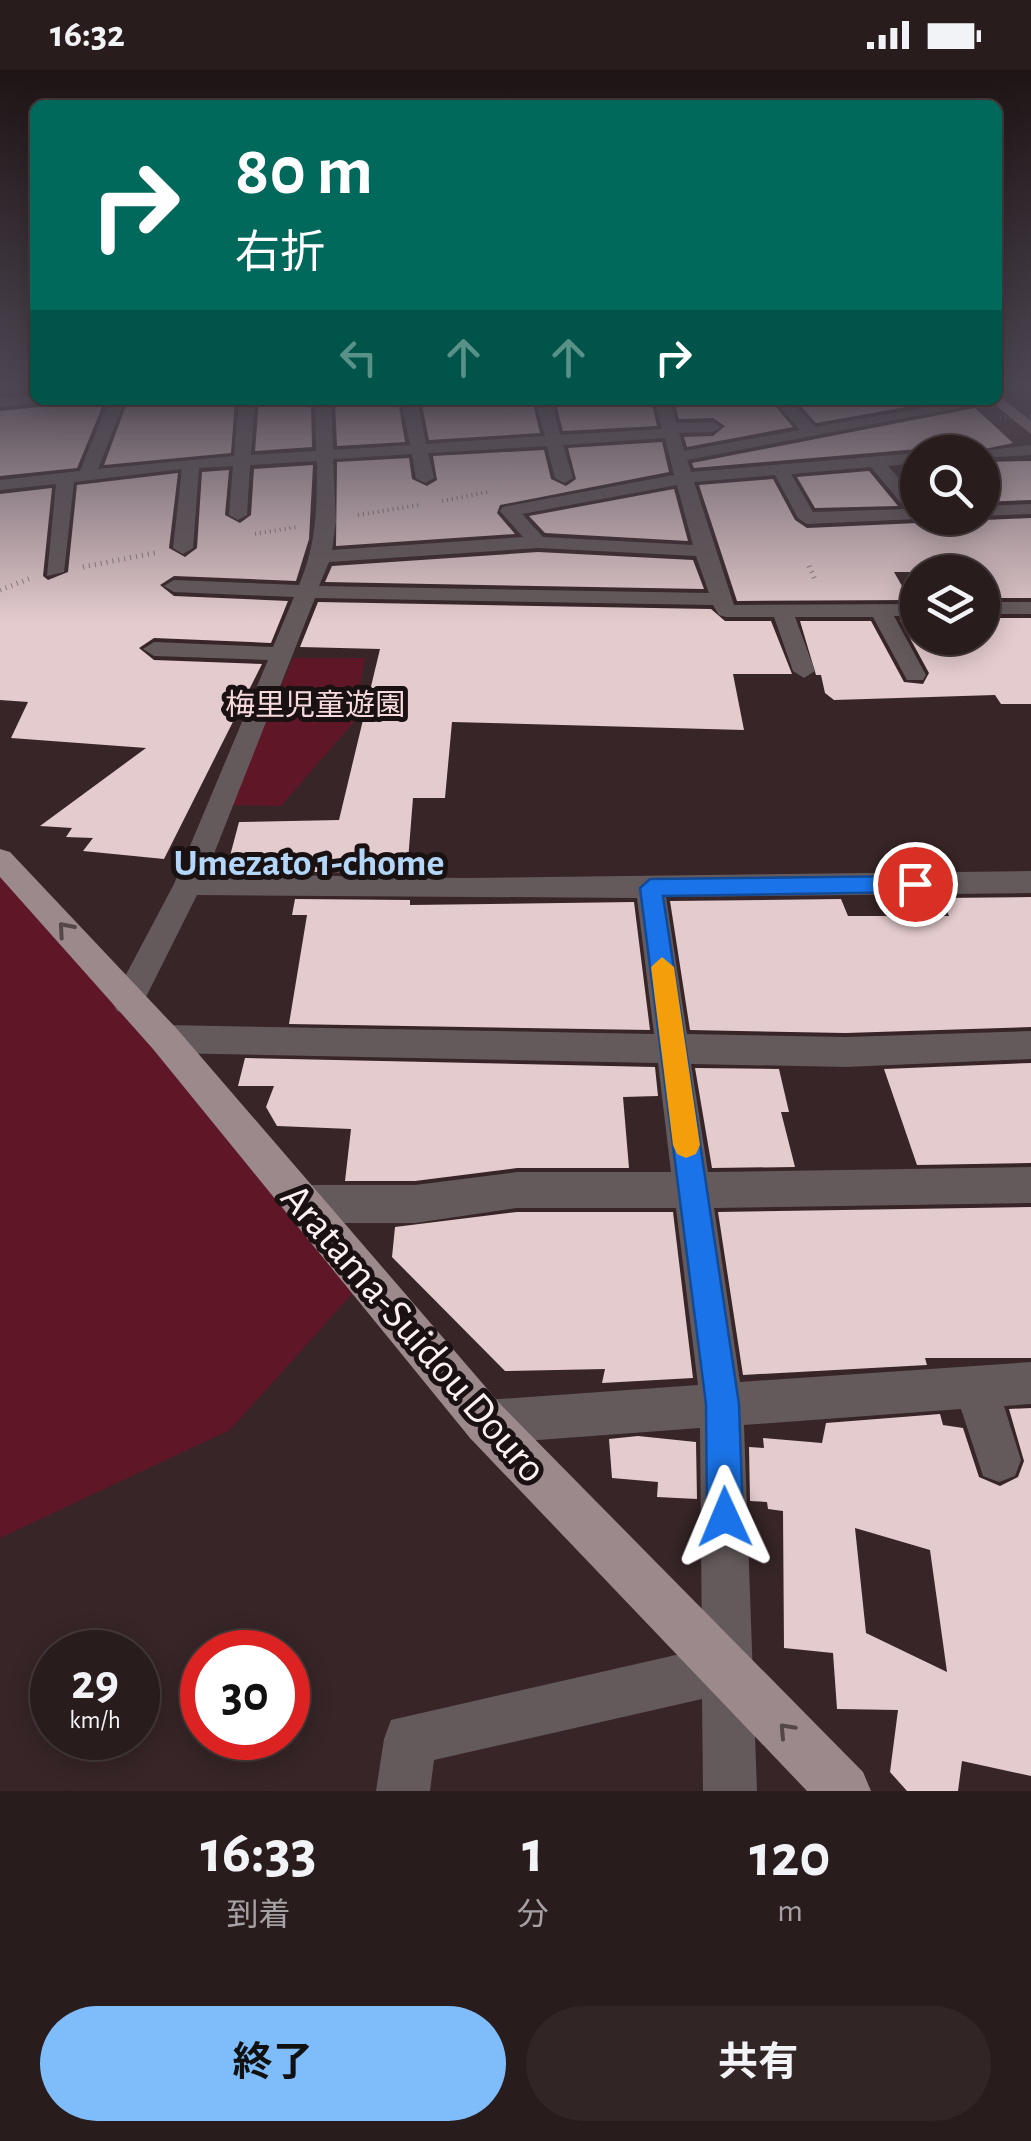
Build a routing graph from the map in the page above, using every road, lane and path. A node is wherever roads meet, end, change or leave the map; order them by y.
1 (92, 462) edge
2 (212, 462) edge
3 (241, 462) edge
4 (327, 462) edge
5 (421, 462) edge
6 (558, 462) edge
7 (680, 462) edge
8 (848, 462) edge
9 (877, 462) edge
10 (191, 464) junction
11 (780, 468) junction
12 (87, 474) junction
13 (66, 477) junction
14 (424, 478) dead end
15 (564, 478) dead end
16 (684, 478) junction
17 (0, 485) edge
18 (900, 491) edge
19 (1031, 509) edge
20 (1000, 510) edge
21 (900, 514) edge
22 (238, 515) dead end
23 (538, 542) junction
24 (183, 548) dead end
25 (704, 551) junction
26 (321, 557) junction
27 (54, 572) dead end
28 (174, 586) dead end
29 (308, 593) junction
30 (722, 600) junction
31 (1000, 608) edge
32 (1031, 608) edge
33 (900, 610) edge
34 (782, 611) junction
35 (881, 611) junction
36 (154, 649) dead end
37 (285, 654) junction
38 (804, 671) dead end
39 (915, 674) dead end
40 (0, 858) edge
41 (1031, 882) edge
42 (188, 884) junction
43 (650, 888) junction
44 (128, 1001) junction
45 (165, 1038) junction
46 (1031, 1045) edge
47 (675, 1050) junction
48 (1031, 1185) edge
49 (692, 1187) junction
50 (302, 1204) junction
51 (1031, 1384) edge
52 (976, 1387) junction
53 (722, 1404) junction
54 (486, 1422) junction
55 (1000, 1460) dead end
56 (729, 1668) junction
57 (402, 1791) edge
58 (730, 1791) edge
59 (844, 1791) edge

1 - 12 street
2 - 10 street
3 - 22 street
4 - 26 street
5 - 14 street
6 - 15 street
7 - 16 street
8 - 11 street
9 - 18 street
10 - 12 street
10 - 24 street
11 - 16 street
11 - 21 street
12 - 13 street
13 - 17 street
13 - 27 street
16 - 23 street
16 - 25 street
19 - 20 street
23 - 25 street
23 - 26 street
25 - 30 street
26 - 29 street
28 - 29 street
29 - 30 street
29 - 37 street
30 - 34 street
31 - 32 street
33 - 35 street
34 - 35 street
34 - 38 street
35 - 39 street
36 - 37 street
37 - 42 street
44 -> 40 main road, Aratama-Suidou Douro
41 - 43 street
42 - 43 street
42 - 44 street
43 - 47 street
44 - 45 main road, Aratama-Suidou Douro
45 - 47 street
45 - 50 main road, Aratama-Suidou Douro
46 - 47 street
47 - 49 street
48 - 49 street
49 - 50 street
49 - 53 street
50 - 54 main road, Aratama-Suidou Douro
51 - 52 street
52 - 53 street
52 - 55 street
53 - 54 street
53 - 56 street
54 - 56 main road, Aratama-Suidou Douro
56 - 57 street
56 - 58 street
59 -> 56 main road, Aratama-Suidou Douro

